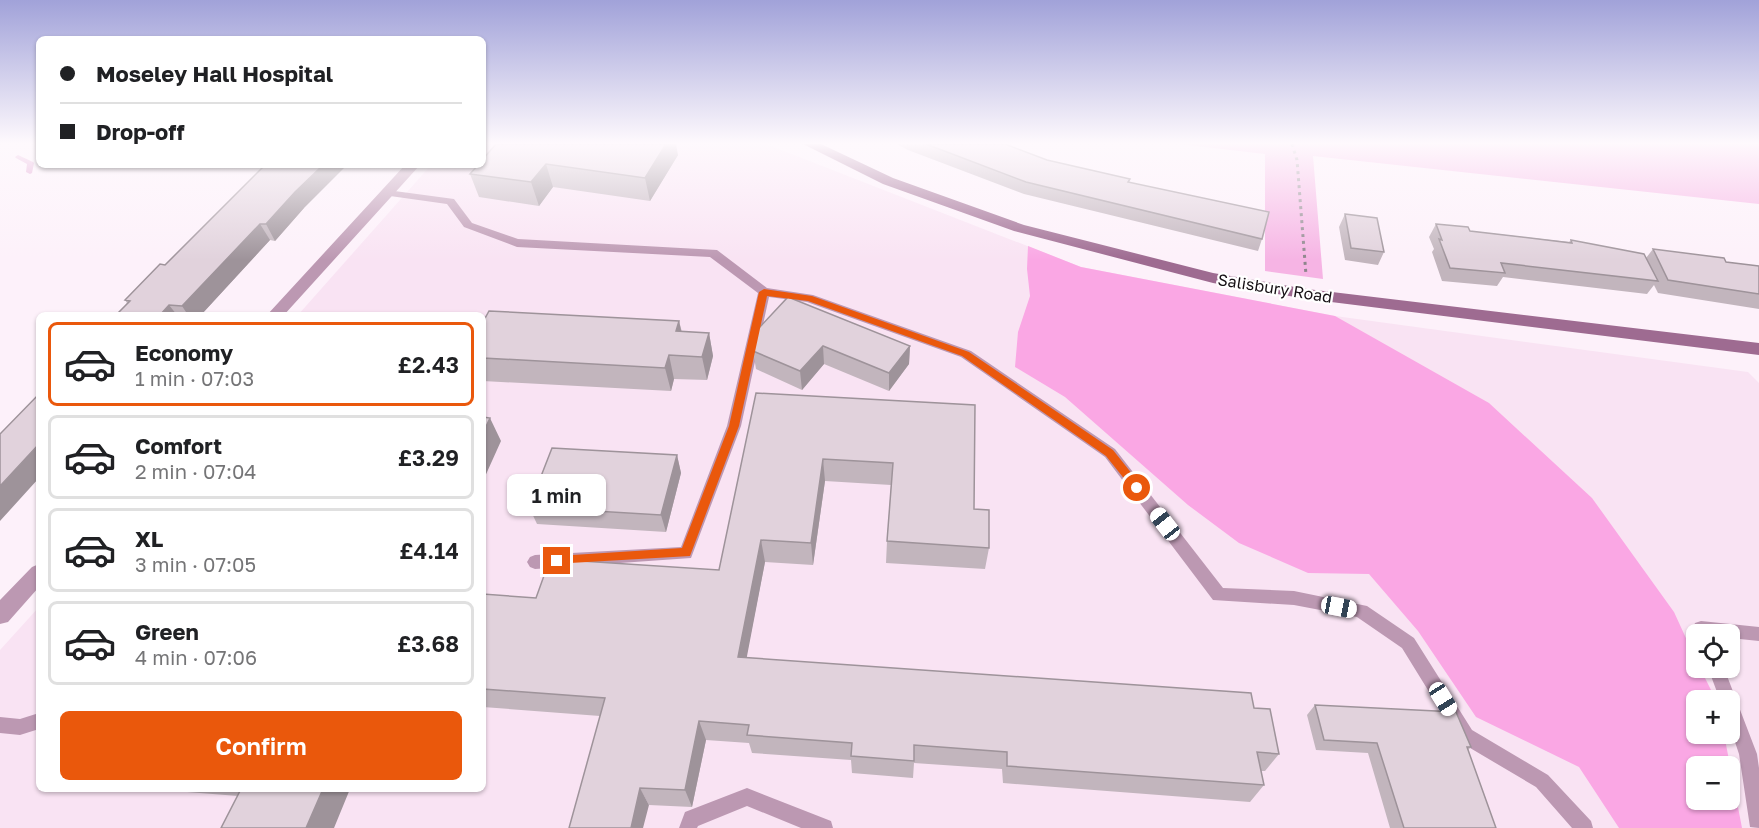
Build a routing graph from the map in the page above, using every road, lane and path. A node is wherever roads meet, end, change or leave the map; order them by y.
1 (397, 183) edge
2 (893, 183) edge
3 (1299, 183) edge
4 (387, 193) junction
5 (764, 292) junction
6 (1307, 294) junction
7 (278, 312) edge
8 (1759, 350) edge
9 (535, 562) dead end
10 (36, 576) edge
11 (0, 615) edge
12 (1740, 633) edge
13 (1759, 635) edge
14 (36, 722) edge
15 (0, 725) edge
16 (1740, 732) edge
17 (1759, 827) edge
18 (688, 828) edge
19 (824, 828) edge
20 (1584, 828) edge

1 - 4 street
2 - 6 main road, Salisbury Road
3 - 6 path
4 - 5 lane
4 - 7 street
5 - 9 lane
5 - 20 lane
6 - 8 main road, Salisbury Road
10 - 11 street
12 - 13 lane
14 - 15 lane
16 - 17 lane
18 - 19 lane

